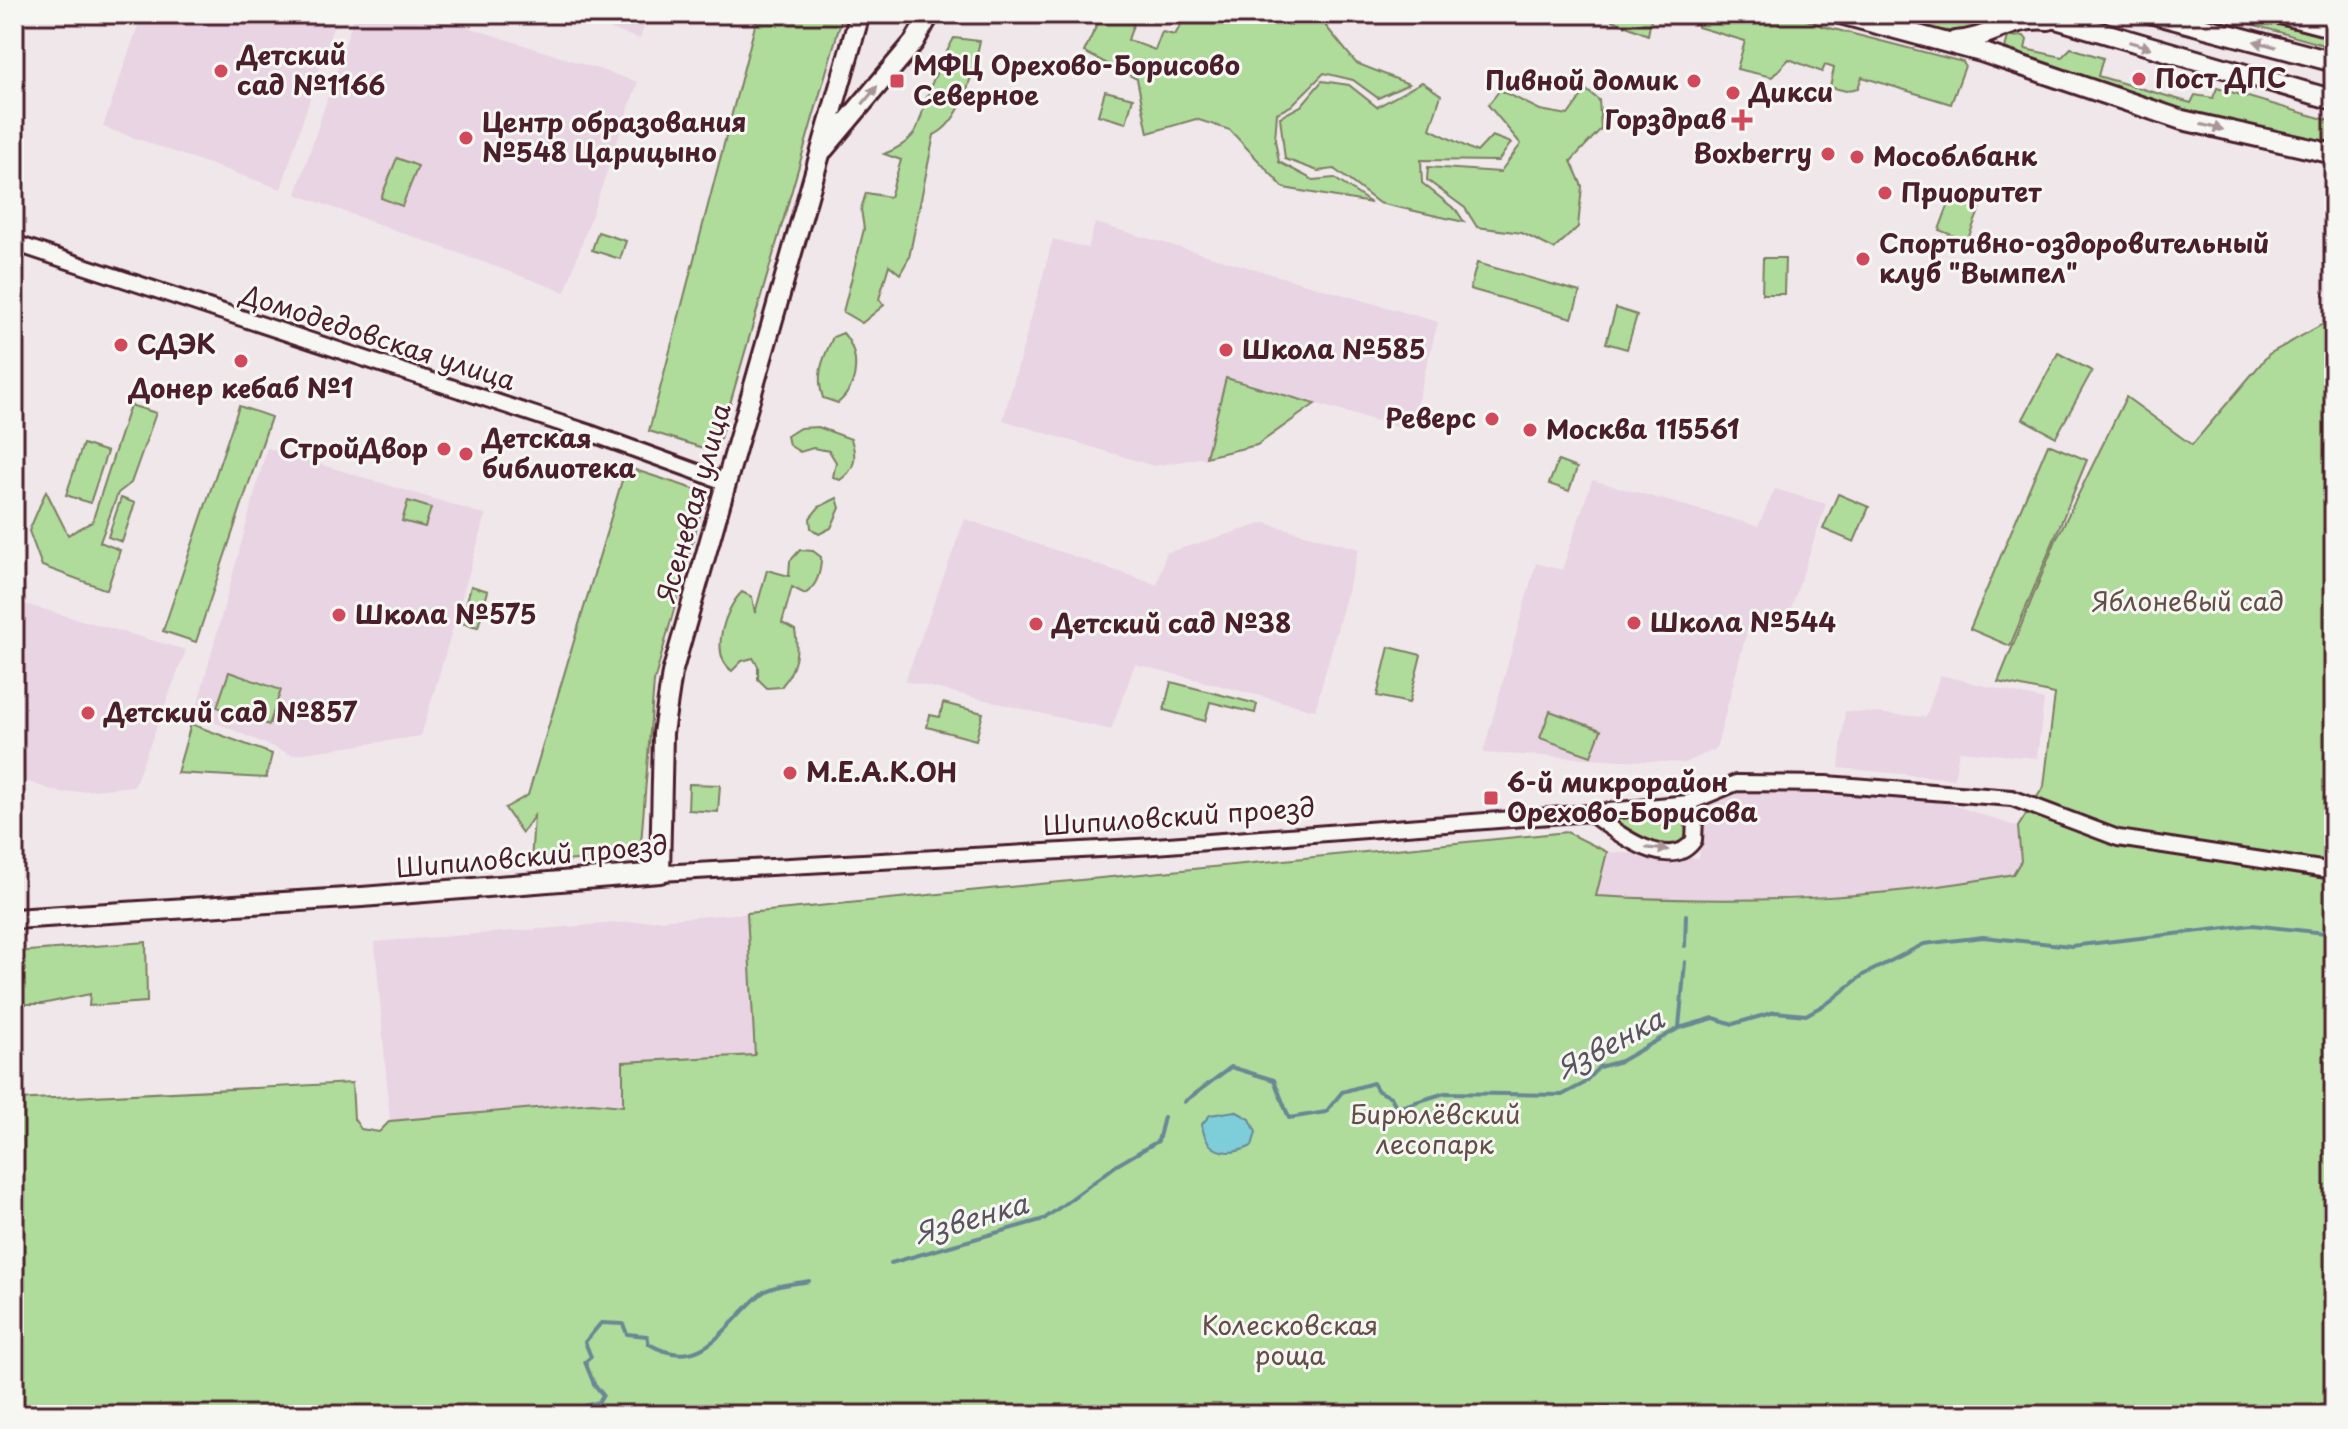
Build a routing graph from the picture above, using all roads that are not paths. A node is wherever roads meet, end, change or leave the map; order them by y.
1 (860, 14) edge
2 (930, 14) edge
3 (1840, 14) edge
4 (2039, 14) edge
5 (2153, 14) edge
6 (2272, 14) edge
7 (2066, 22) junction
8 (2334, 30) edge
9 (1940, 40) junction
10 (2334, 62) edge
11 (2334, 100) edge
12 (820, 154) junction
13 (2334, 154) edge
14 (14, 243) edge
15 (725, 482) junction
16 (1688, 803) junction
17 (1590, 813) junction
18 (2334, 871) edge
19 (660, 873) junction
20 (14, 919) edge

1 - 12 main road, Ясеневая улица
12 -> 2 main road, Ясеневая улица
3 - 9 main road
4 - 7 main road
10 -> 5 main road
6 - 8 street
7 - 9 main road
7 -> 11 main road
9 -> 13 main road
12 - 15 main road, Ясеневая улица
14 - 15 street, Домодедовская улица
15 - 19 main road, Ясеневая улица
16 - 17 street, Шипиловский проезд
17 -> 16 street
16 - 18 street, Шипиловский проезд
17 - 19 street, Шипиловский проезд
19 - 20 main road, Шипиловский проезд

